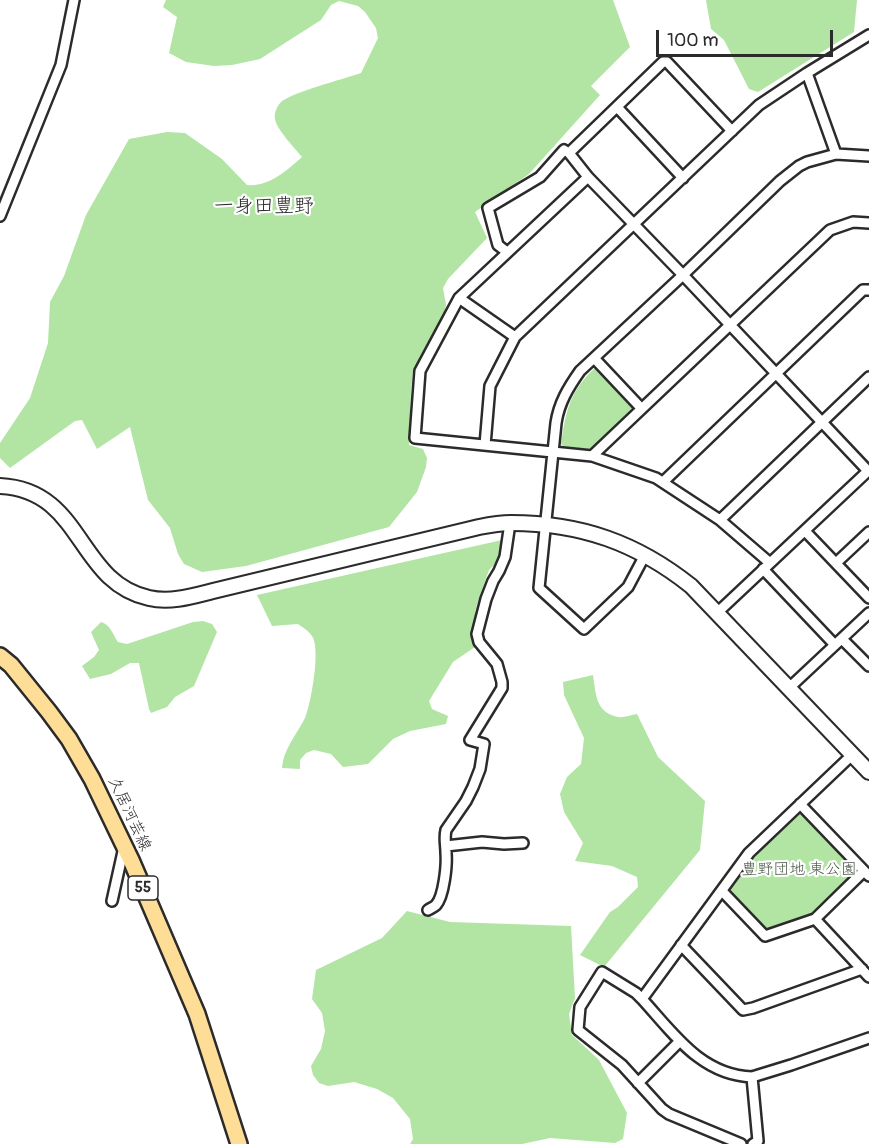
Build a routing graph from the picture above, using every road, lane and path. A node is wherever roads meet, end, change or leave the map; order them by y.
1 (74, 0) edge
2 (869, 35) edge
3 (807, 73) junction
4 (617, 107) junction
5 (732, 131) junction
6 (569, 153) junction
7 (836, 154) junction
8 (869, 156) edge
9 (588, 177) junction
10 (682, 178) junction
11 (0, 216) edge
12 (869, 223) edge
13 (634, 225) junction
14 (507, 252) junction
15 (683, 275) junction
16 (869, 290) edge
17 (459, 298) junction
18 (729, 325) junction
19 (515, 337) junction
20 (594, 358) junction
21 (775, 373) junction
22 (869, 378) edge
23 (641, 408) junction
24 (822, 423) junction
25 (485, 445) junction
26 (553, 453) junction
27 (592, 456) junction
28 (869, 471) edge
29 (663, 482) junction
30 (0, 486) edge
31 (720, 520) junction
32 (510, 523) junction
33 (547, 525) junction
34 (805, 531) junction
35 (869, 532) edge
36 (645, 555) junction
37 (836, 563) junction
38 (767, 566) junction
39 (869, 598) edge
40 (718, 612) junction
41 (869, 613) edge
42 (839, 642) junction
43 (0, 656) edge
44 (869, 666) edge
45 (789, 688) junction
46 (852, 754) junction
47 (869, 772) edge
48 (800, 804) junction
49 (523, 843) dead end
50 (446, 846) junction
51 (124, 847) junction
52 (867, 874) edge
53 (722, 891) junction
54 (112, 901) dead end
55 (428, 910) dead end
56 (815, 919) junction
57 (681, 945) junction
58 (862, 969) junction
59 (869, 977) edge
60 (642, 999) junction
61 (869, 1038) edge
62 (680, 1041) junction
63 (752, 1077) junction
64 (638, 1083) junction
65 (239, 1144) edge
66 (741, 1144) edge
67 (753, 1144) edge

1 - 11 street
2 - 3 street
3 - 5 street
3 - 7 street
4 - 5 street
4 - 6 street
4 - 10 street
5 - 10 street
6 - 9 street
6 - 14 street
7 - 8 street
7 - 15 street
9 - 13 street
9 - 14 street
10 - 13 street
12 - 18 street
13 - 15 street
13 - 19 street
14 - 17 street
15 - 18 street
15 - 20 street
16 - 21 street
17 - 19 street
17 - 25 street
18 - 21 street
18 - 23 street
19 - 25 street
20 - 23 street
20 - 26 street
21 - 24 street
21 - 29 street
22 - 24 street
23 - 27 street
24 - 28 street
24 - 31 street
25 - 26 street
26 - 27 street
26 - 33 street
27 - 29 street
28 - 34 street
29 - 31 street
30 - 32 street
31 - 38 street
32 - 33 street
32 - 50 street
33 - 36 street
33 - 36 street
34 - 37 street
34 - 38 street
35 - 37 street
36 - 40 street
37 - 39 street
38 - 40 street
38 - 42 street
40 - 45 street
41 - 42 street
42 - 44 street
42 - 45 street
43 - 51 main road, 久居河芸線 / 55
45 - 46 street
46 - 47 street
46 - 48 street
48 - 52 street
48 - 53 street
49 - 50 street
50 - 55 street
51 - 54 street
51 - 65 main road, 久居河芸線 / 55
52 - 56 street
53 - 56 street
53 - 57 street
56 - 58 street
57 - 58 street
57 - 60 street
58 - 59 street
60 - 62 street
60 - 64 street
61 - 63 street
62 - 63 street
62 - 64 street
63 - 67 street
64 - 66 street

